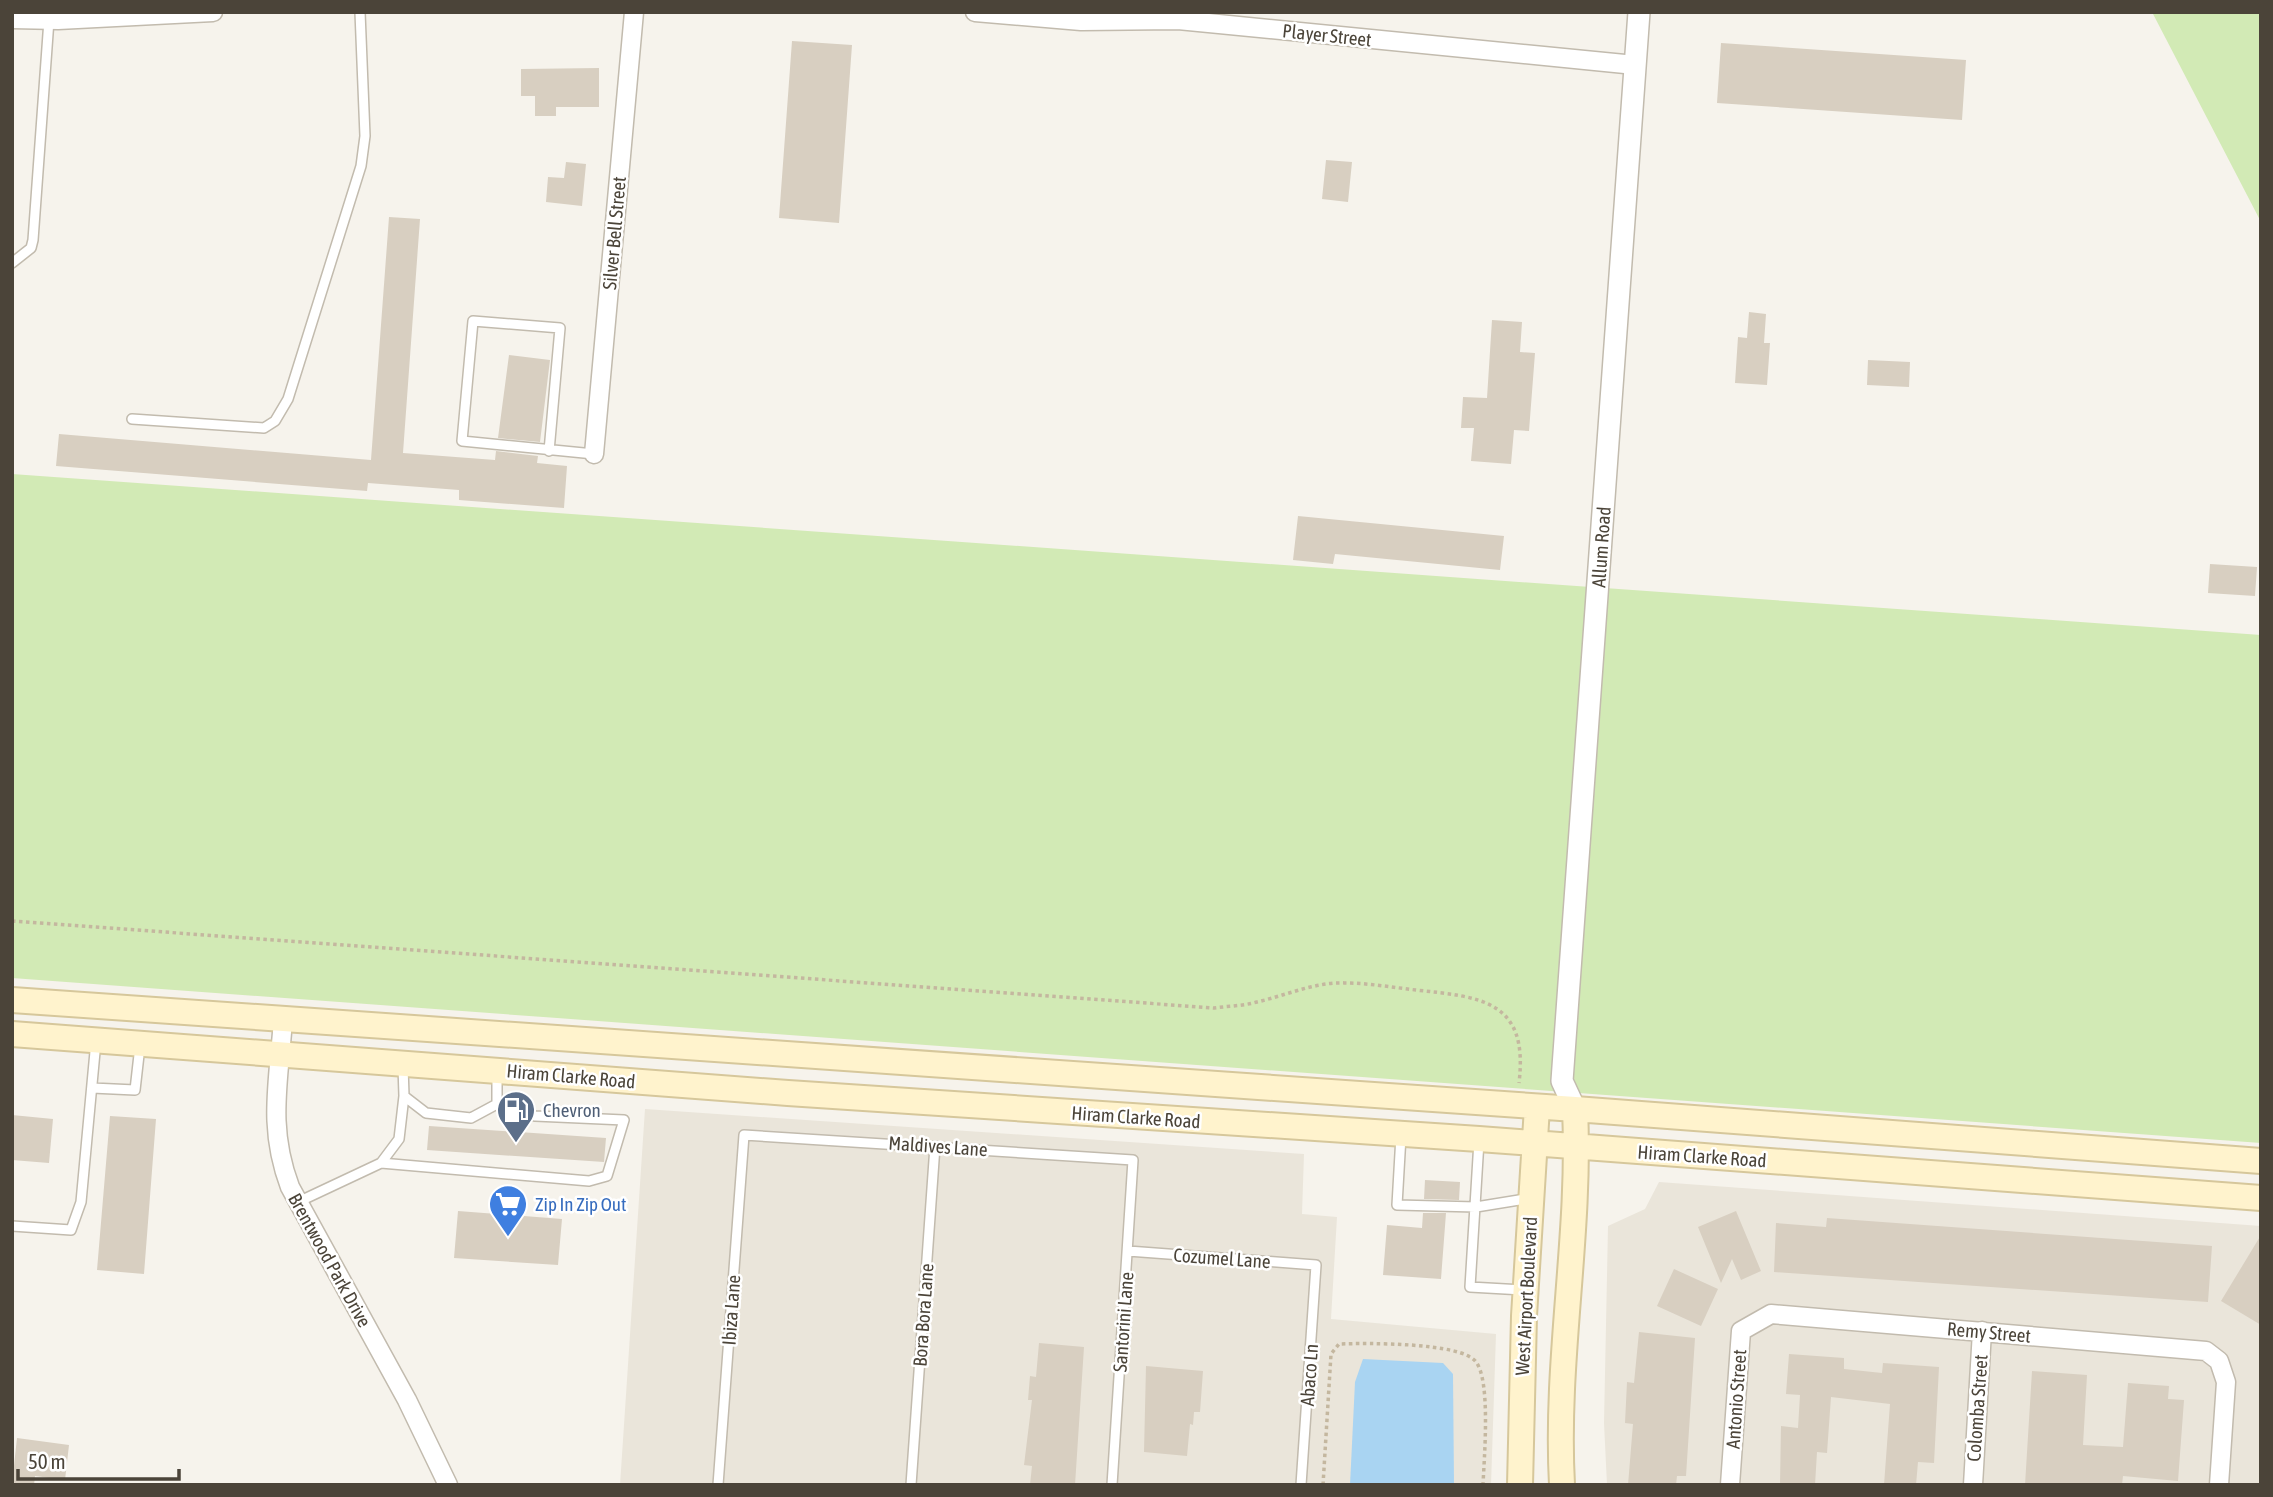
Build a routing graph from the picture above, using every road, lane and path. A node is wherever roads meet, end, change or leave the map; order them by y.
1 (212, 12) edge
2 (360, 12) edge
3 (634, 12) edge
4 (975, 12) edge
5 (1639, 12) edge
6 (1082, 16) edge
7 (1178, 16) edge
8 (55, 17) edge
9 (12, 19) edge
10 (1635, 65) junction
11 (12, 263) edge
12 (132, 419) dead end
13 (549, 451) junction
14 (594, 454) joint
15 (12, 922) edge
16 (12, 1000) edge
17 (283, 1019) junction
18 (12, 1034) edge
19 (96, 1041) junction
20 (140, 1045) junction
21 (644, 1045) junction
22 (281, 1055) junction
23 (403, 1063) junction
24 (920, 1064) junction
25 (497, 1070) junction
26 (1562, 1081) junction
27 (640, 1082) junction
28 (1192, 1083) junction
29 (92, 1088) junction
30 (1518, 1091) dead end
31 (404, 1096) junction
32 (918, 1102) junction
33 (497, 1104) junction
34 (1537, 1107) junction
35 (1575, 1109) junction
36 (1189, 1120) junction
37 (1401, 1134) junction
38 (744, 1135) joint
39 (1479, 1139) junction
40 (1998, 1142) junction
41 (1535, 1143) junction
42 (935, 1146) junction
43 (1577, 1146) junction
44 (1133, 1160) joint
45 (2261, 1161) edge
46 (381, 1163) junction
47 (1995, 1178) junction
48 (1532, 1198) junction
49 (2261, 1198) edge
50 (298, 1202) junction
51 (1476, 1207) junction
52 (12, 1226) edge
53 (1128, 1251) junction
54 (1316, 1265) joint
55 (1525, 1290) junction
56 (1755, 1320) joint
57 (1982, 1331) junction
58 (448, 1485) edge
59 (718, 1485) edge
60 (911, 1485) edge
61 (1112, 1485) edge
62 (1301, 1485) edge
63 (1324, 1485) edge
64 (1483, 1485) edge
65 (1520, 1485) edge
66 (1562, 1485) edge
67 (1730, 1485) edge
68 (1973, 1485) edge
69 (2219, 1485) edge

1 - 8 street
2 - 12 lane
3 - 14 street, Silver Bell Street
4 - 6 street, Player Street
5 - 10 street, Allum Road
6 - 7 street, Player Street
7 - 10 street, Player Street
8 - 9 street
8 - 11 lane
10 - 26 street, Allum Road
13 - 13 lane
13 - 14 lane
15 - 30 path
16 - 17 main road, Hiram Clarke Road
17 - 21 main road, Hiram Clarke Road
17 - 22 street, Brentwood Park Drive
18 - 19 main road, Hiram Clarke Road
19 - 20 main road, Hiram Clarke Road
19 - 29 lane
20 - 22 main road, Hiram Clarke Road
20 - 29 lane
21 - 24 main road, Hiram Clarke Road
21 - 27 main road
22 - 23 main road, Hiram Clarke Road
22 - 50 street, Brentwood Park Drive
23 - 25 main road, Hiram Clarke Road
23 - 31 lane
24 - 28 main road, Hiram Clarke Road
24 - 32 main road
25 - 27 main road, Hiram Clarke Road
25 - 33 lane
26 - 34 street
26 - 35 street, Allum Road
27 - 32 main road, Hiram Clarke Road
28 - 34 main road, Hiram Clarke Road
28 - 36 main road
29 - 52 lane
31 - 33 lane
31 - 46 lane
32 - 36 main road, Hiram Clarke Road
33 - 46 lane
34 - 35 main road, Hiram Clarke Road
34 - 41 main road, West Airport Boulevard
35 - 40 main road, Hiram Clarke Road
35 - 43 main road
36 - 37 main road, Hiram Clarke Road
37 - 39 main road, Hiram Clarke Road
37 - 51 lane
38 - 42 lane, Maldives Lane
38 - 59 lane, Ibiza Lane
39 - 41 main road, Hiram Clarke Road
39 - 51 lane
40 - 45 main road, Hiram Clarke Road
40 - 47 main road
41 - 43 main road, Hiram Clarke Road
41 - 48 main road, West Airport Boulevard
42 - 44 lane, Maldives Lane
42 - 60 lane, Bora Bora Lane
43 - 47 main road, Hiram Clarke Road
43 - 66 main road
44 - 53 lane, Santorini Lane
46 - 50 lane
47 - 49 main road, Hiram Clarke Road
48 - 51 lane
48 - 55 main road, West Airport Boulevard
50 - 58 street, Brentwood Park Drive
51 - 55 lane
53 - 54 lane, Cozumel Lane
53 - 61 lane, Santorini Lane
54 - 62 lane, Abaco Ln
55 - 65 main road, West Airport Boulevard
56 - 57 street, Remy Street
56 - 67 street, Antonio Street
57 - 68 street, Colomba Street
57 - 69 street, Remy Street
63 - 64 path

